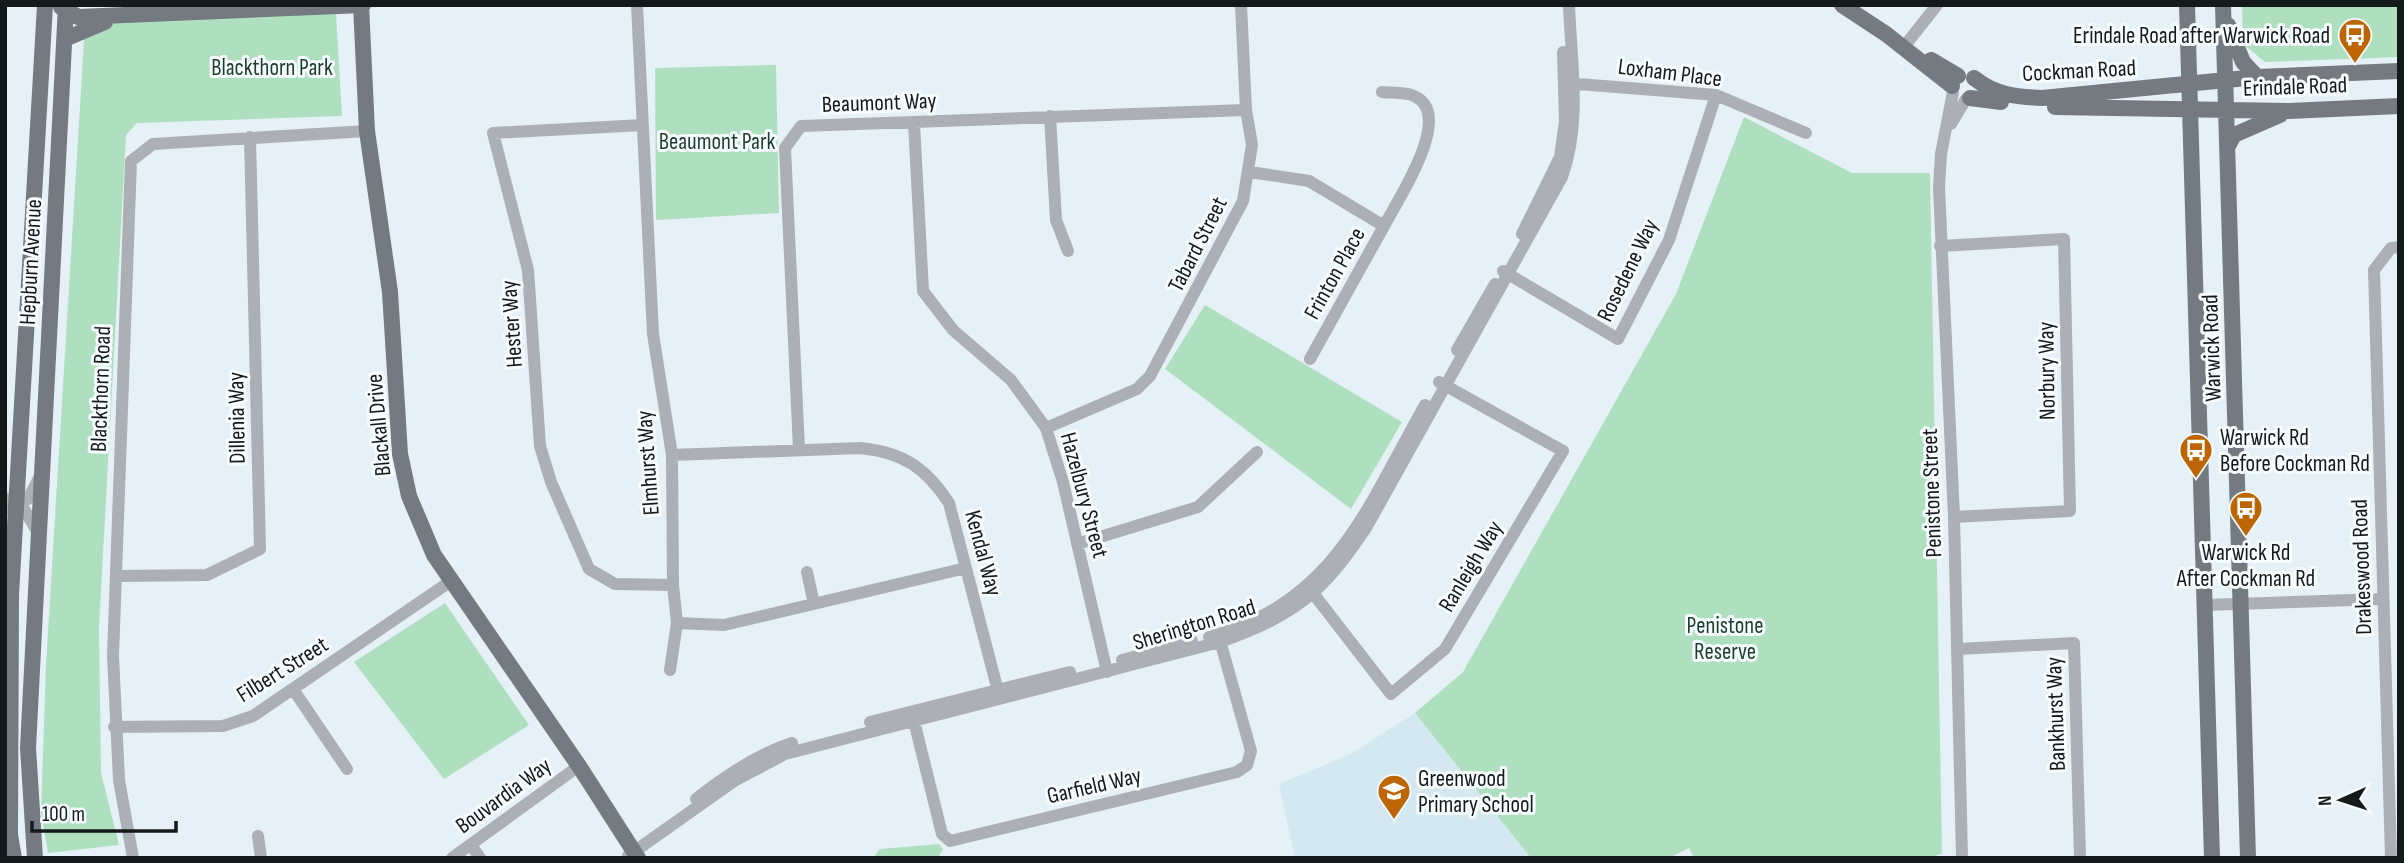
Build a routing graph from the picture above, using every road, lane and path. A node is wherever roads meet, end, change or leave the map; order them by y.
1 (45, 5) edge
2 (362, 5) edge
3 (637, 5) edge
4 (1241, 5) edge
5 (1560, 5) edge
6 (1569, 5) edge
7 (1842, 5) edge
8 (1859, 5) edge
9 (1937, 5) edge
10 (2188, 5) edge
11 (107, 6) edge
12 (350, 6) edge
13 (64, 8) edge
14 (200, 9) edge
15 (143, 10) edge
16 (2223, 11) edge
17 (65, 39) junction
18 (1906, 44) junction
19 (43, 48) junction
20 (2399, 71) edge
21 (2258, 77) junction
22 (2226, 81) junction
23 (1569, 83) junction
24 (2190, 84) junction
25 (1962, 88) junction
26 (1382, 92) dead end
27 (1716, 95) junction
28 (2399, 106) edge
29 (2192, 108) junction
30 (1246, 110) junction
31 (2227, 111) junction
32 (2289, 111) junction
33 (1050, 116) junction
34 (914, 123) junction
35 (643, 125) junction
36 (363, 132) junction
37 (1806, 133) dead end
38 (250, 137) junction
39 (2228, 146) junction
40 (1250, 172) junction
41 (1384, 226) junction
42 (1940, 246) junction
43 (2399, 247) edge
44 (1068, 250) dead end
45 (1506, 273) junction
46 (1310, 359) dead end
47 (1442, 384) junction
48 (1046, 428) junction
49 (799, 449) junction
50 (1257, 452) dead end
51 (672, 455) junction
52 (41, 471) junction
53 (9, 504) edge
54 (1954, 517) junction
55 (38, 533) junction
56 (1077, 544) junction
57 (5, 547) edge
58 (966, 568) junction
59 (807, 572) dead end
60 (117, 576) junction
61 (448, 584) junction
62 (673, 584) junction
63 (1311, 591) junction
64 (11, 595) junction
65 (2383, 598) junction
66 (2242, 603) junction
67 (814, 604) junction
68 (2206, 605) junction
69 (677, 623) junction
70 (1219, 638) junction
71 (1958, 649) junction
72 (1106, 668) junction
73 (670, 670) dead end
74 (293, 689) junction
75 (998, 694) junction
76 (913, 716) junction
77 (114, 727) junction
78 (576, 768) junction
79 (346, 769) dead end
80 (258, 836) dead end
81 (471, 845) junction
82 (631, 852) edge
83 (13, 858) edge
84 (35, 858) edge
85 (133, 858) edge
86 (261, 858) edge
87 (452, 858) edge
88 (480, 858) edge
89 (1962, 858) edge
90 (2080, 858) edge
91 (2212, 858) edge
92 (2248, 858) edge
93 (2391, 858) edge

1 - 19 main road, Hepburn Avenue
2 - 12 main road
2 - 36 main road, Blackall Drive
3 - 35 street, Elmhurst Way
4 - 30 street, Tabard Street
5 - 23 street, Sherington Road
6 - 23 street, Sherington Road
7 - 18 main road, Cockman Road
8 - 18 main road, Cockman Road
9 - 18 street
10 - 24 main road, Warwick Road
11 - 13 main road
11 - 15 main road
12 - 14 main road
12 - 36 main road, Blackall Drive
13 - 15 main road
13 - 17 main road, Hepburn Avenue
13 - 19 main road
14 - 15 main road
15 - 17 main road
16 - 21 main road
16 - 22 main road, Warwick Road
17 - 52 main road, Hepburn Avenue
18 - 25 main road, Cockman Road
19 - 53 main road, Hepburn Avenue
20 - 21 main road, Erindale Road
21 - 22 main road, Erindale Road
22 - 24 main road, Erindale Road
22 - 31 main road, Warwick Road
23 - 27 street, Loxham Place
23 - 45 street, Sherington Road
24 - 25 main road, Cockman Road
24 - 29 main road, Warwick Road
25 - 29 main road, Cockman Road
25 - 42 street, Penistone Street
26 - 41 street
27 - 37 street, Loxham Place
27 - 45 street, Rosedene Way
28 - 32 main road, Erindale Road
29 - 31 main road, Erindale Road
29 - 68 main road, Warwick Road
30 - 33 street, Beaumont Way
30 - 40 street, Tabard Street
31 - 32 main road, Erindale Road
31 - 39 main road, Warwick Road
32 - 39 main road
33 - 34 street, Beaumont Way
33 - 44 street
34 - 48 street, Hazelbury Street
34 - 49 street, Beaumont Way
35 - 51 street, Elmhurst Way
35 - 62 street, Hester Way
36 - 38 street, Blackthorn Road
36 - 61 main road, Blackall Drive
38 - 60 street, Blackthorn Road
38 - 60 street, Dillenia Way
39 - 66 main road, Warwick Road
40 - 41 street, Frinton Place
40 - 48 street, Tabard Street
41 - 46 street, Frinton Place
42 - 54 street, Penistone Street
42 - 54 street, Norbury Way
43 - 65 street, Drakeswood Road
45 - 47 street, Sherington Road
47 - 63 street, Sherington Road
47 - 63 street, Ranleigh Way
48 - 56 street, Hazelbury Street
49 - 51 street, Kendal Way
49 - 58 street, Kendal Way
50 - 56 street
51 - 62 street, Elmhurst Way
52 - 53 street
52 - 55 main road, Hepburn Avenue
53 - 55 street
53 - 64 main road, Hepburn Avenue
54 - 71 street, Penistone Street
55 - 84 main road, Hepburn Avenue
56 - 72 street, Hazelbury Street
57 - 64 main road
58 - 67 street
58 - 75 street, Kendal Way
59 - 67 street
60 - 77 street, Blackthorn Road
61 - 74 street, Filbert Street
61 - 78 main road, Blackall Drive
62 - 69 street, Elmhurst Way
63 - 70 street, Sherington Road
64 - 83 main road, Hepburn Avenue
65 - 66 street
65 - 93 street, Drakeswood Road
66 - 68 street
66 - 92 main road, Warwick Road
67 - 69 street
68 - 91 main road, Warwick Road
69 - 73 street
70 - 72 street, Sherington Road
70 - 76 street, Garfield Way
71 - 89 street, Penistone Street
71 - 90 street, Bankhurst Way
72 - 75 street, Sherington Road
74 - 77 street, Filbert Street
74 - 79 street
75 - 76 street, Sherington Road
76 - 82 street, Sherington Road
77 - 85 street, Blackthorn Road
78 - 81 street, Bouvardia Way
78 - 82 main road, Blackall Drive
80 - 86 street
81 - 87 street, Bouvardia Way
81 - 88 street

